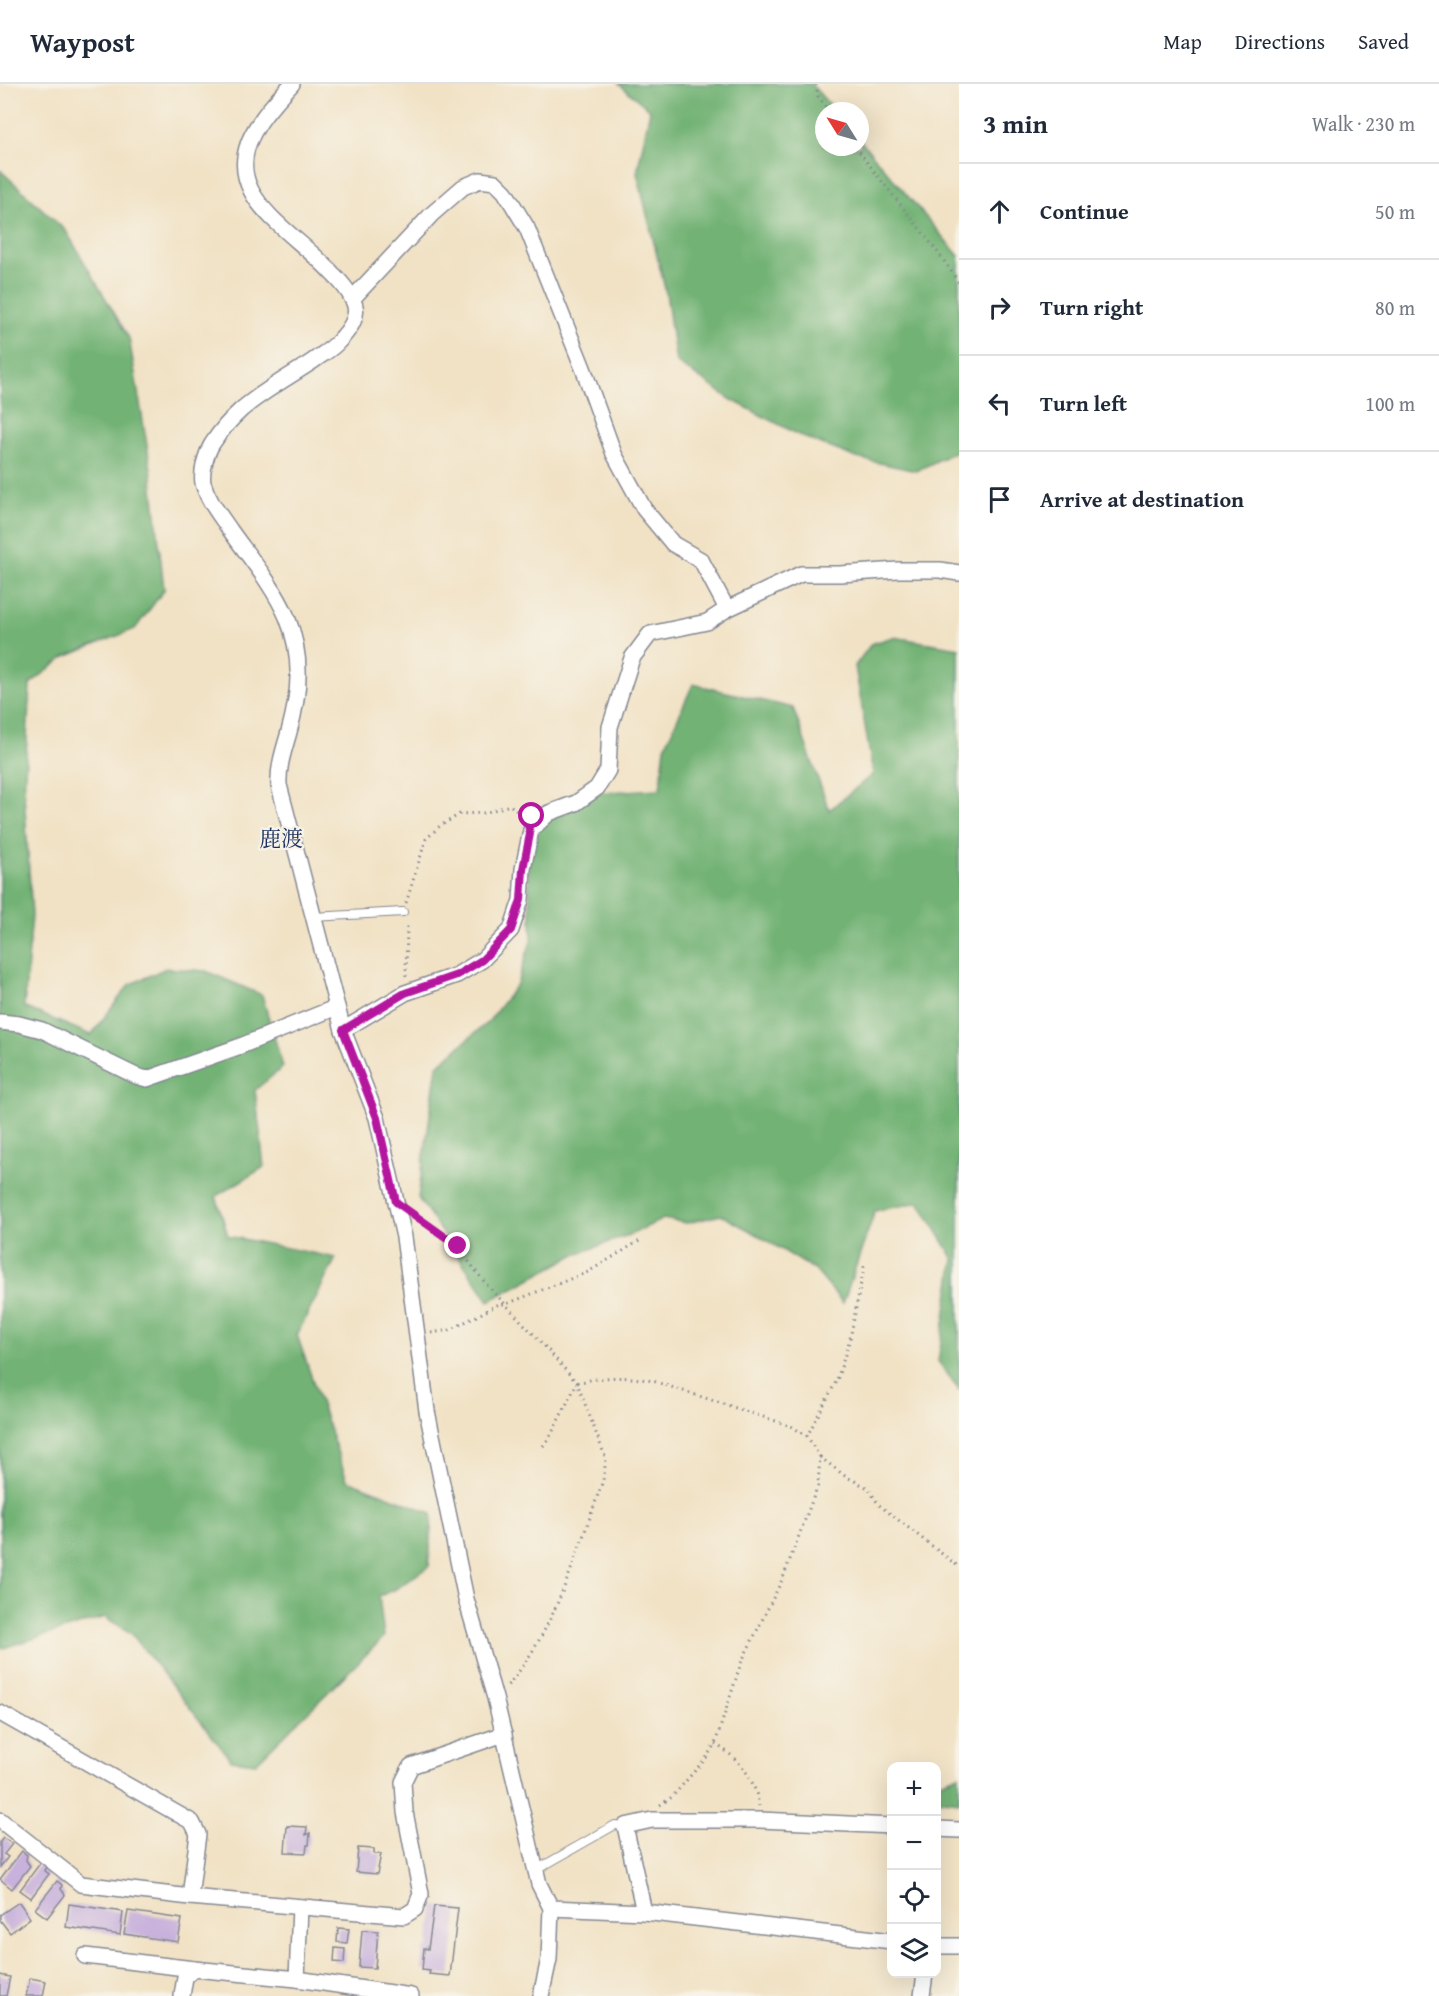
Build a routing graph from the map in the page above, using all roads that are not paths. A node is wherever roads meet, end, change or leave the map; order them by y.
1 (292, 84) edge
2 (352, 299) junction
3 (959, 573) edge
4 (727, 609) junction
5 (402, 912) road end
6 (313, 917) junction
7 (337, 1007) junction
8 (0, 1022) edge
9 (343, 1030) junction
10 (0, 1713) edge
11 (504, 1734) junction
12 (0, 1820) edge
13 (887, 1826) edge
14 (625, 1827) junction
15 (941, 1829) edge
16 (959, 1830) edge
17 (536, 1870) junction
18 (190, 1897) junction
19 (300, 1906) junction
20 (551, 1908) junction
21 (644, 1912) junction
22 (887, 1941) edge
23 (941, 1946) edge
24 (959, 1946) edge
25 (85, 1956) dead end
26 (194, 1969) junction
27 (924, 1978) edge
28 (297, 1980) junction
29 (182, 1996) edge
30 (411, 1996) edge
31 (541, 1996) edge
32 (922, 1996) edge

1 - 2 street
2 - 4 street
2 - 6 street
3 - 4 street
4 - 9 street
5 - 6 lane
6 - 7 street
7 - 8 street
7 - 9 street
9 - 11 street
10 - 18 street
11 - 17 street
11 - 19 street
12 - 18 street
13 - 14 street
14 - 17 lane
14 - 21 street
15 - 16 street
17 - 20 street
18 - 19 street
19 - 28 street
20 - 21 street
20 - 31 street
21 - 22 street
23 - 24 street
25 - 26 street
26 - 28 street
26 - 29 street
27 - 32 street
28 - 30 street

